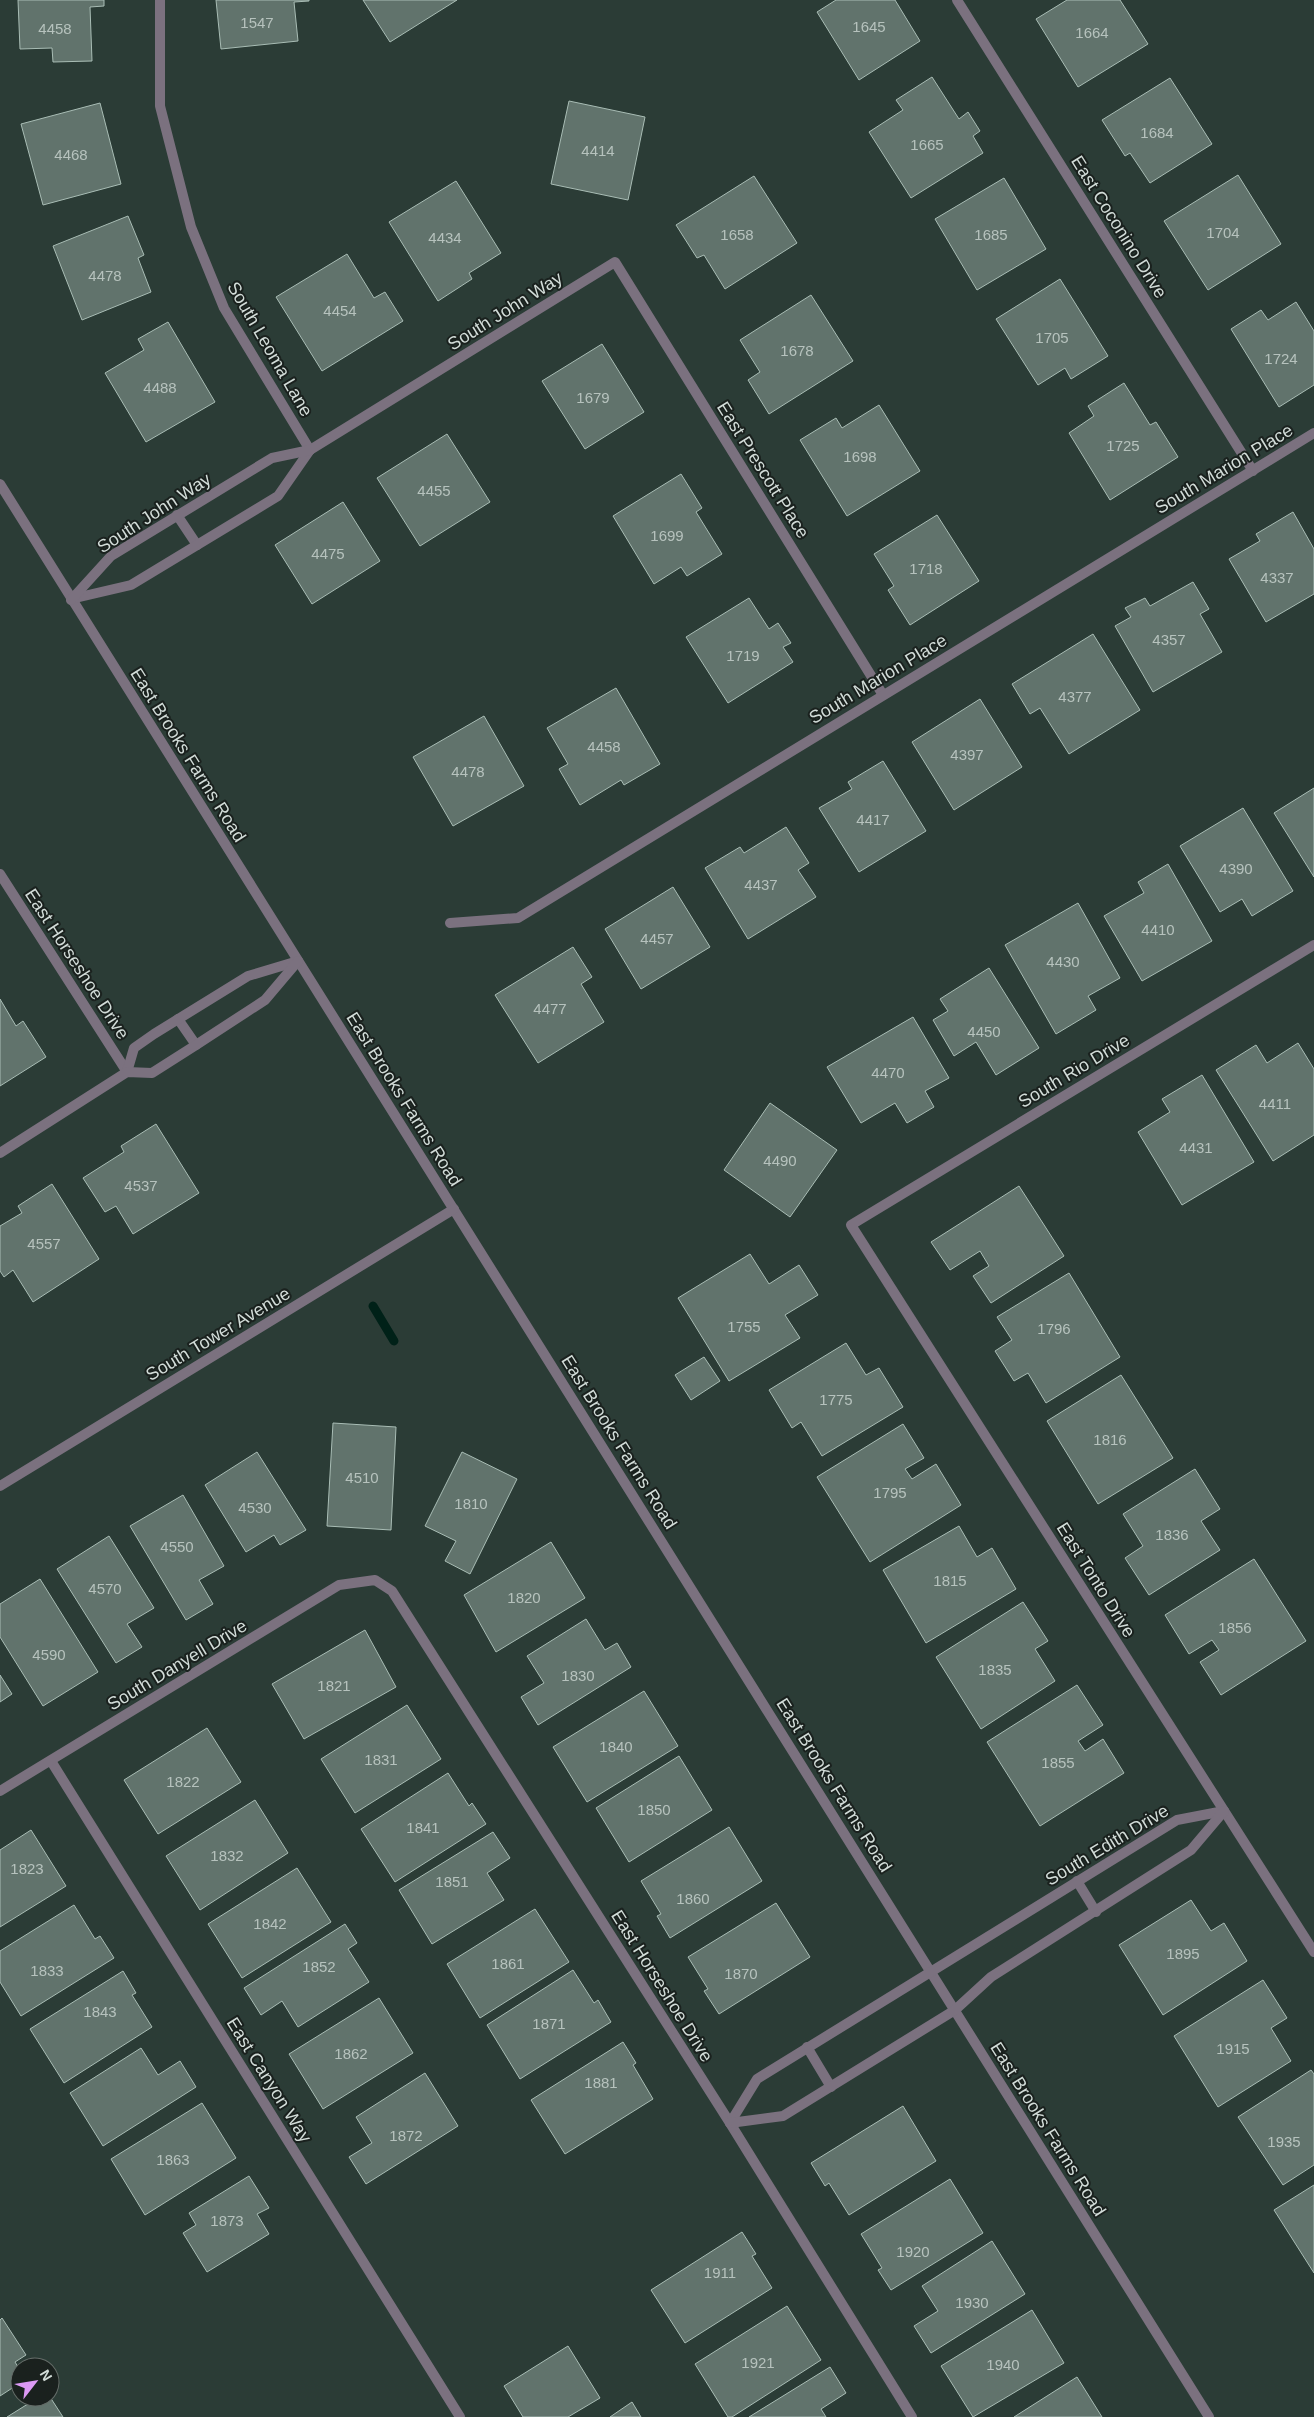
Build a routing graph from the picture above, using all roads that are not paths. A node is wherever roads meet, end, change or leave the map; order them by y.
1 (160, 0) edge
2 (957, 0) edge
3 (615, 262) joint
4 (1314, 433) edge
5 (310, 450) junction
6 (1253, 470) junction
7 (0, 484) edge
8 (177, 515) junction
9 (197, 546) junction
10 (71, 600) junction
11 (883, 695) junction
12 (0, 874) edge
13 (450, 923) dead end
14 (1314, 945) edge
15 (298, 961) junction
16 (178, 1019) junction
17 (196, 1045) junction
18 (127, 1072) junction
19 (0, 1153) edge
20 (454, 1209) junction
21 (851, 1225) joint
22 (0, 1486) edge
23 (374, 1580) joint
24 (51, 1761) junction
25 (0, 1791) edge
26 (1224, 1811) junction
27 (1077, 1881) junction
28 (1096, 1912) junction
29 (1314, 1952) edge
30 (932, 1972) junction
31 (955, 2010) junction
32 (807, 2047) junction
33 (831, 2087) junction
34 (730, 2123) junction
35 (460, 2417) edge
36 (912, 2417) edge
37 (1209, 2417) edge

1 - 5 street, South Leoma Lane
2 - 6 street, East Coconino Drive
3 - 5 street, South John Way
3 - 11 street, East Prescott Place
4 - 6 street, South Marion Place
5 - 8 street, South John Way
5 - 9 street, South John Way
6 - 11 street, South Marion Place
7 - 10 street, East Brooks Farms Road
8 - 9 street
8 - 10 street, South John Way
9 - 10 street, South John Way
10 - 15 street, East Brooks Farms Road
11 - 13 street, South Marion Place
12 - 18 street, East Horseshoe Drive
14 - 21 street, South Rio Drive
15 - 16 street
15 - 17 street
15 - 20 street, East Brooks Farms Road
16 - 17 street
16 - 18 street
17 - 18 street
18 - 19 street
20 - 22 street, South Tower Avenue
20 - 30 street, East Brooks Farms Road
21 - 26 street, East Tonto Drive
23 - 24 street, South Danyell Drive
23 - 34 street, East Horseshoe Drive
24 - 25 street, South Danyell Drive
24 - 35 street, East Canyon Way
26 - 27 street, South Edith Drive
26 - 28 street
26 - 29 street, East Tonto Drive
27 - 28 street
27 - 30 street, South Edith Drive
28 - 31 street
30 - 31 street, East Brooks Farms Road
30 - 32 street, South Edith Drive
31 - 33 street
31 - 37 street, East Brooks Farms Road
32 - 33 street
32 - 34 street, South Edith Drive
33 - 34 street
34 - 36 street, East Horseshoe Drive

